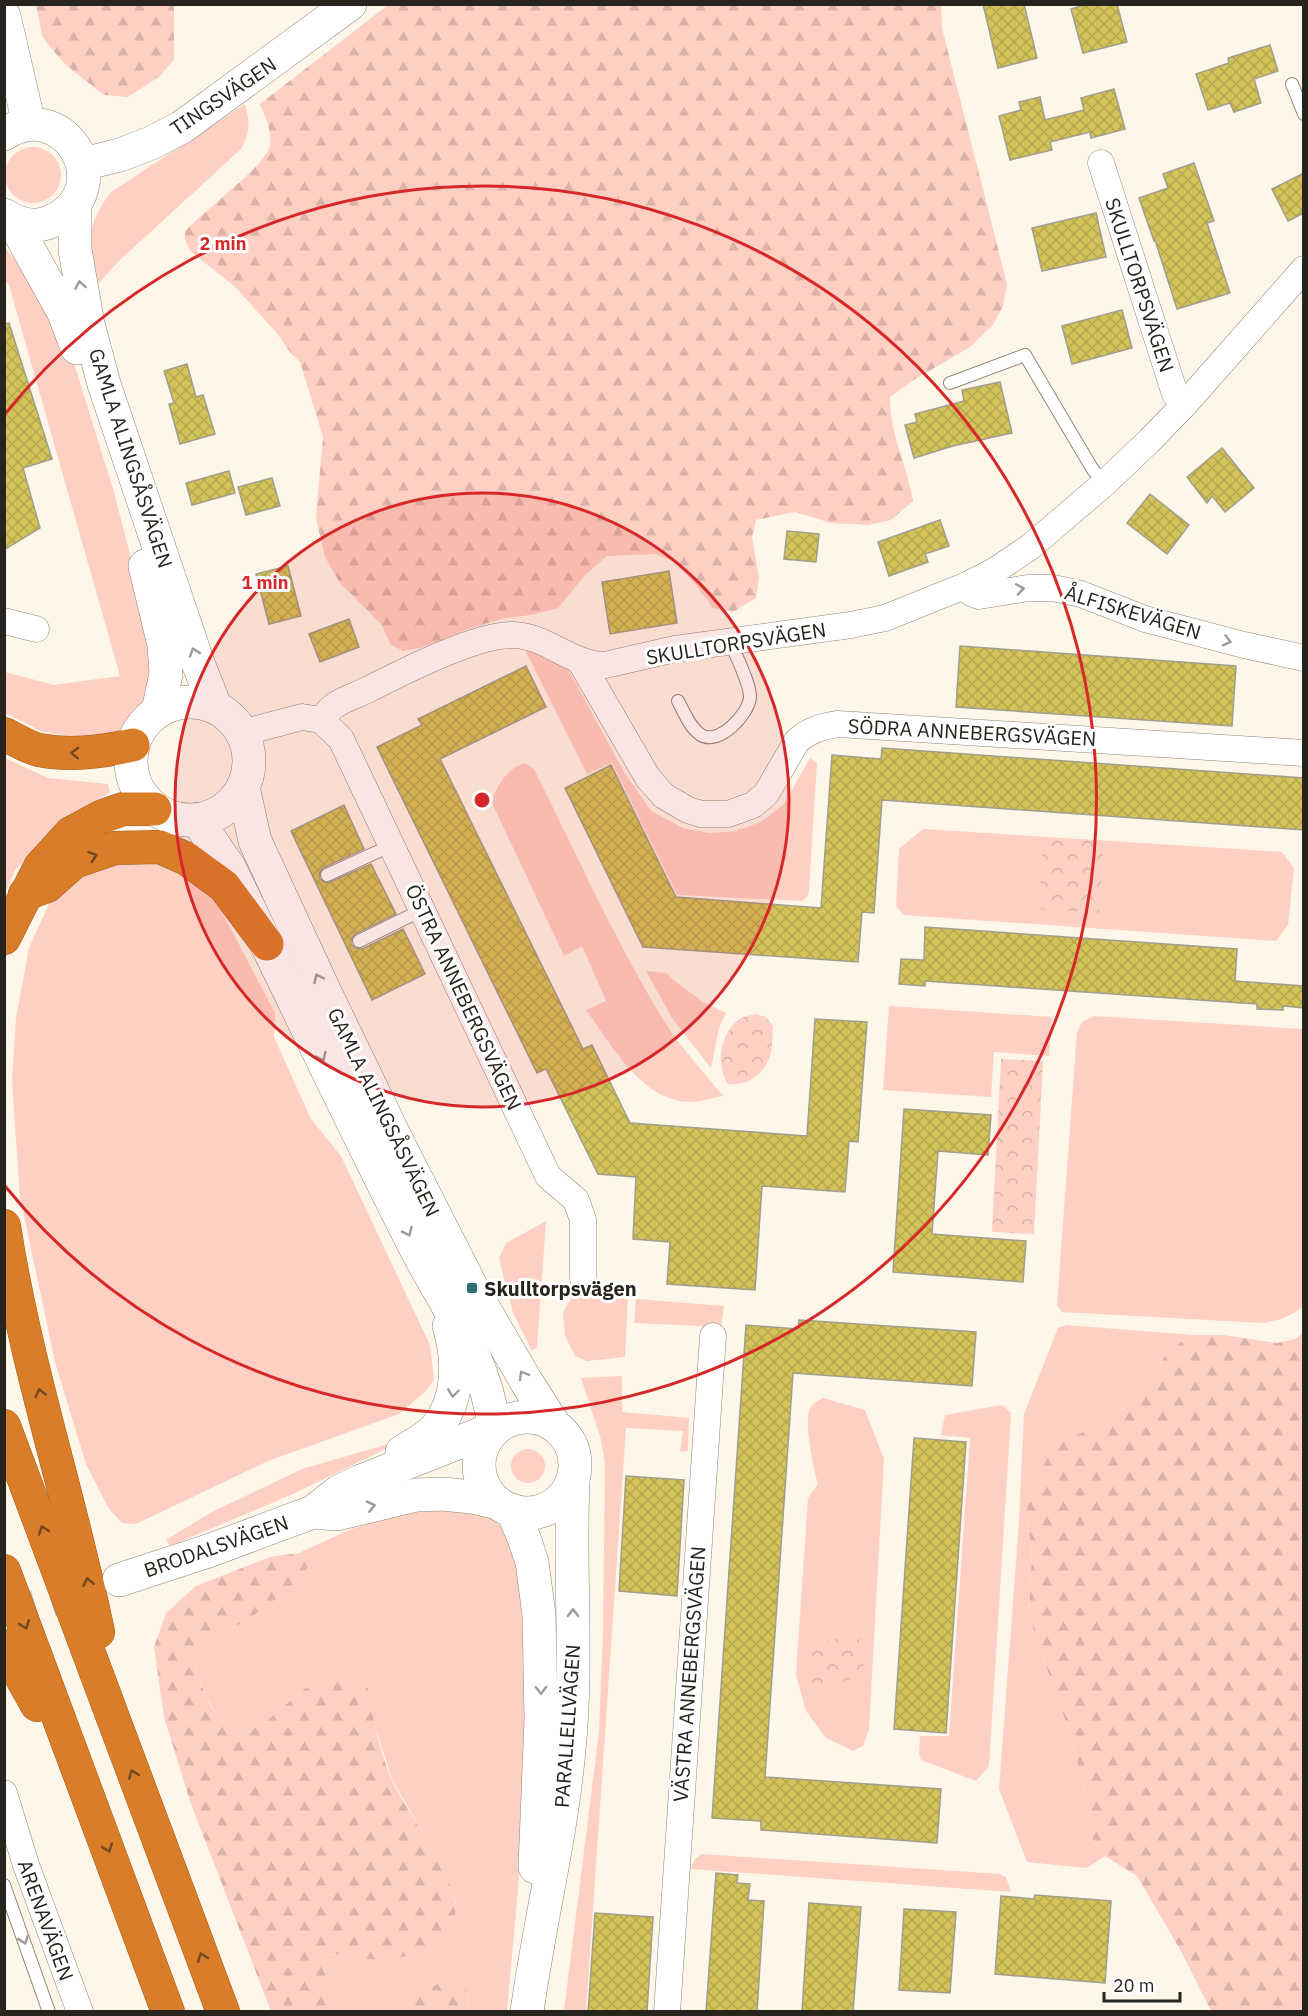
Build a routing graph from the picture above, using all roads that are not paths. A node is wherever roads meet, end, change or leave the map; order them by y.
1 (350, 4) edge
2 (4, 16) edge
3 (1292, 84) dead end
4 (1304, 114) edge
5 (17, 129) edge
6 (1101, 163) dead end
7 (83, 164) junction
8 (75, 204) junction
9 (9, 218) edge
10 (1304, 269) edge
11 (950, 383) dead end
12 (1185, 404) junction
13 (1105, 483) junction
14 (967, 585) junction
15 (4, 621) edge
16 (36, 630) dead end
17 (730, 640) junction
18 (1304, 658) edge
19 (580, 661) junction
20 (678, 701) dead end
21 (214, 706) junction
22 (158, 711) junction
23 (321, 720) junction
24 (242, 733) junction
25 (4, 734) edge
26 (133, 745) junction
27 (1304, 753) edge
28 (243, 787) junction
29 (155, 808) junction
30 (197, 820) junction
31 (392, 845) junction
32 (327, 874) dead end
33 (25, 894) junction
34 (422, 910) junction
35 (4, 939) edge
36 (359, 941) dead end
37 (267, 944) junction
38 (4, 1226) edge
39 (430, 1275) junction
40 (583, 1278) dead end
41 (713, 1336) dead end
42 (554, 1425) junction
43 (4, 1426) edge
44 (492, 1431) junction
45 (361, 1481) junction
46 (573, 1481) junction
47 (505, 1507) junction
48 (313, 1512) junction
49 (4, 1570) edge
50 (119, 1580) tunnel mouth
51 (4, 1646) edge
52 (121, 1742) junction
53 (4, 1793) edge
54 (90, 1800) junction
55 (4, 1885) edge
56 (528, 2008) edge
57 (49, 2012) edge
58 (80, 2012) edge
59 (168, 2012) edge
60 (223, 2012) edge
61 (667, 2012) edge

1 - 7 street, TINGSVÄGEN
2 - 5 street
3 - 4 lane
5 - 7 street
6 - 12 street, SKULLTORPSVÄGEN
7 - 8 street, GAMLA ALINGSÅSVÄGEN
8 - 9 street
21 -> 8 street, GAMLA ALINGSÅSVÄGEN
9 - 22 street, GAMLA ALINGSÅSVÄGEN
10 - 12 street, SKULLTORPSVÄGEN
11 - 13 lane
12 - 13 street, SKULLTORPSVÄGEN
13 - 14 street, SKULLTORPSVÄGEN
14 - 17 street, SKULLTORPSVÄGEN
14 -> 18 street, ÅLFISKEVÄGEN
15 - 16 street
17 - 19 street, SKULLTORPSVÄGEN
17 - 20 lane
19 - 23 street, SKULLTORPSVÄGEN
19 - 27 street, SÖDRA ANNEBERGSVÄGEN
21 - 22 street
21 - 24 street
22 - 26 street
23 - 24 street
23 - 31 street, ÖSTRA ANNEBERGSVÄGEN
24 - 28 street
26 -> 25 highway
26 - 29 street
28 - 30 street
42 -> 28 street, GAMLA ALINGSÅSVÄGEN
29 - 30 street
29 - 33 highway
30 - 37 street, GAMLA ALINGSÅSVÄGEN
31 - 32 lane
31 - 34 street, ÖSTRA ANNEBERGSVÄGEN
33 - 35 highway
33 -> 37 highway
34 - 36 lane
34 - 40 street, ÖSTRA ANNEBERGSVÄGEN
37 -> 39 street, GAMLA ALINGSÅSVÄGEN
52 -> 38 highway
39 - 44 street, GAMLA ALINGSÅSVÄGEN
39 -> 45 street, BRODALSVÄGEN
41 - 61 street, VÄSTRA ANNEBERGSVÄGEN
42 - 44 street
42 - 46 street
52 -> 43 highway
44 - 45 street, BRODALSVÄGEN
44 - 47 street
45 - 48 street, BRODALSVÄGEN
46 - 47 street
56 -> 46 street, PARALLELLVÄGEN
48 -> 47 street, BRODALSVÄGEN
47 -> 56 street, PARALLELLVÄGEN
48 - 50 street, BRODALSVÄGEN
49 -> 54 highway
51 - 54 highway
60 -> 52 highway
53 - 58 street, ARENAVÄGEN
54 -> 59 highway
55 -> 57 lane

